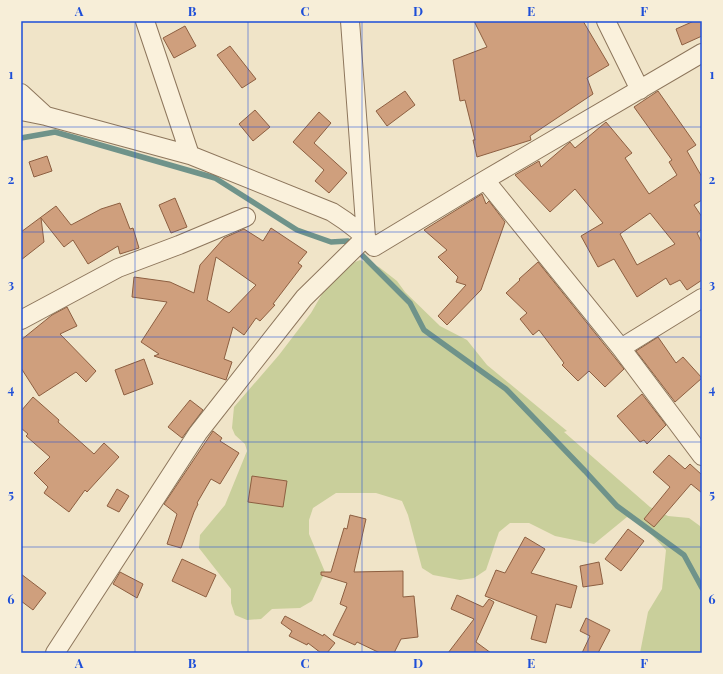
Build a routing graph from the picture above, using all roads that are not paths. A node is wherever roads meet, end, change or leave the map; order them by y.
1 (145, 21) edge
2 (350, 21) edge
3 (606, 21) edge
4 (702, 53) edge
5 (640, 90) junction
6 (21, 92) edge
7 (21, 111) edge
8 (46, 116) junction
9 (190, 155) junction
10 (485, 180) junction
11 (246, 217) dead end
12 (366, 237) junction
13 (702, 298) edge
14 (21, 320) edge
15 (620, 348) junction
16 (702, 456) edge
17 (54, 653) edge

1 - 9 street
2 - 12 street
3 - 5 street
4 - 5 street
5 - 10 street
6 - 8 street
7 - 8 street
8 - 9 street
9 - 12 street
10 - 12 street
10 - 15 street
11 - 14 street
12 - 17 street
13 - 15 street
15 - 16 street

